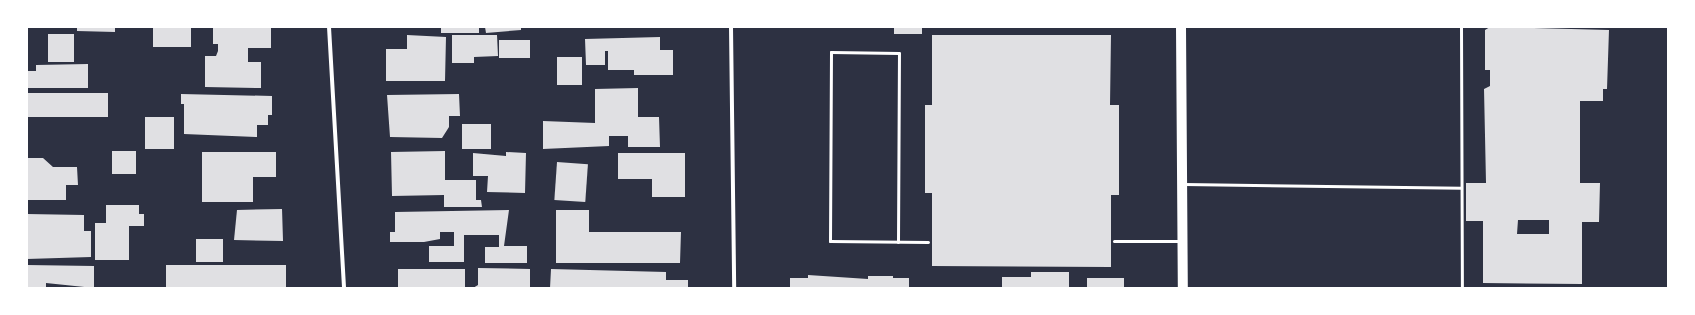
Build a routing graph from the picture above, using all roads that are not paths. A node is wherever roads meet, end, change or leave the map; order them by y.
1 (329, 27) edge
2 (731, 27) edge
3 (1181, 27) edge
4 (1461, 27) edge
5 (1182, 184) junction
6 (1461, 188) junction
7 (1114, 241) dead end
8 (1182, 241) junction
9 (898, 242) junction
10 (928, 242) dead end
11 (344, 288) edge
12 (734, 288) edge
13 (1183, 288) edge
14 (1462, 288) edge

1 - 11 street
2 - 12 street
3 - 5 main road
4 - 6 lane
5 - 6 lane
5 - 8 main road
6 - 14 lane
7 - 8 lane
8 - 13 main road
9 - 9 lane
9 - 10 lane

